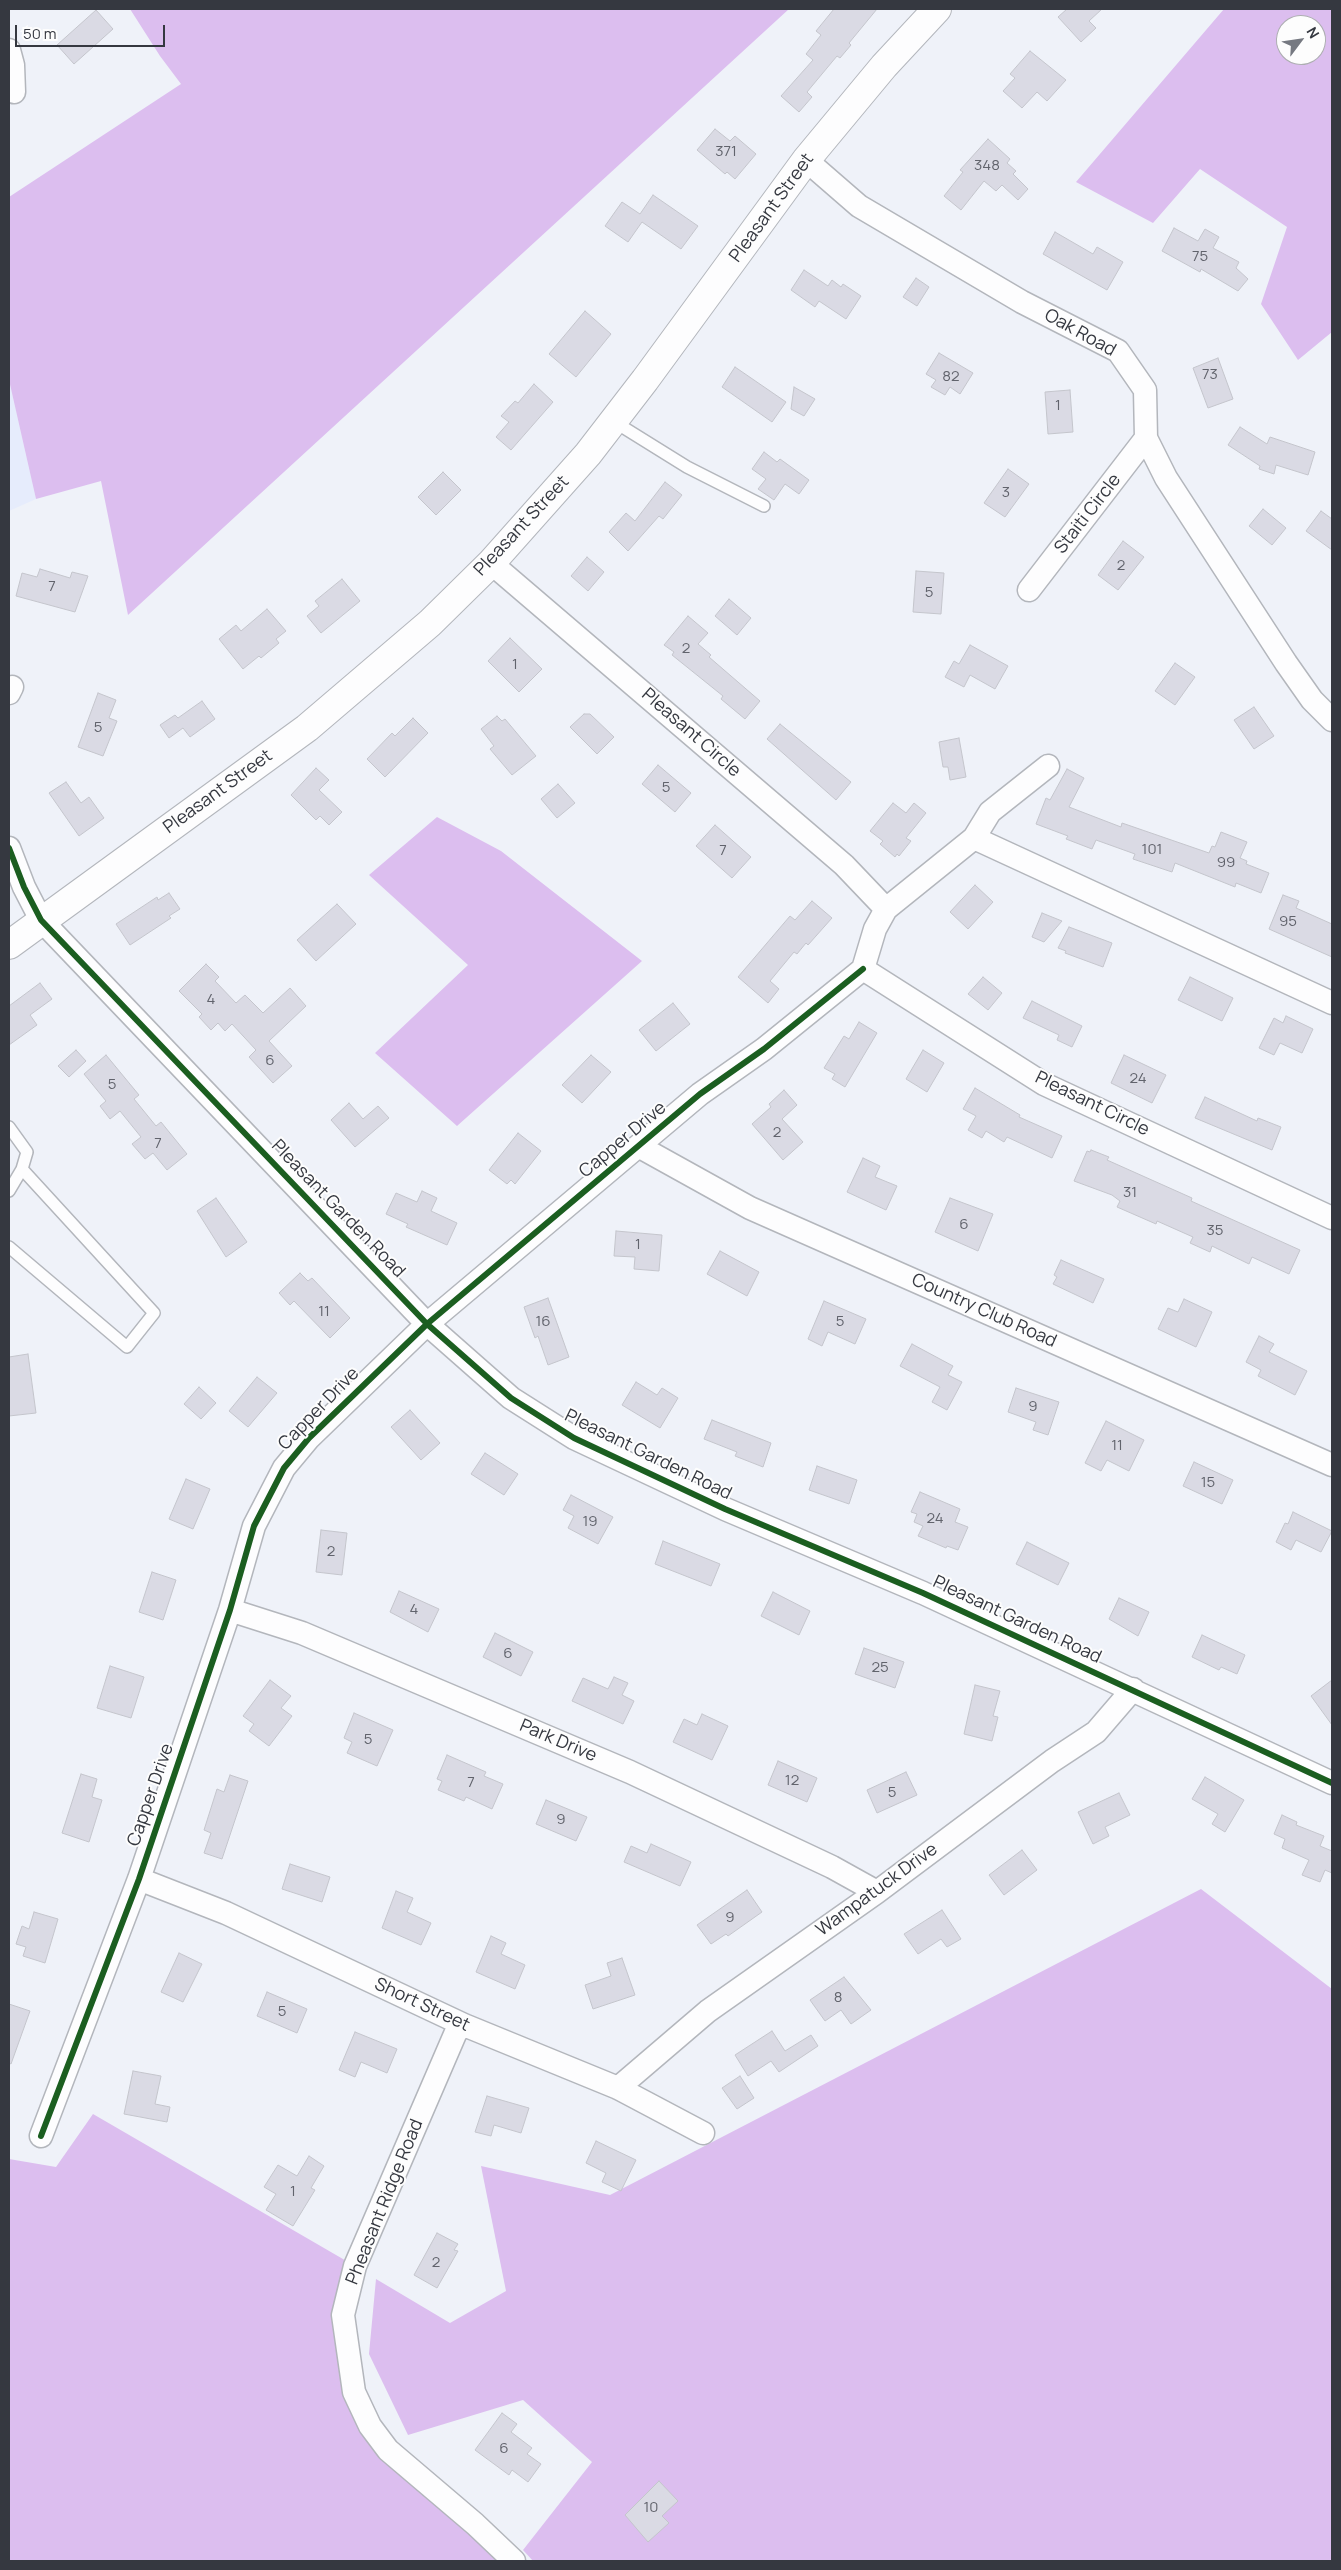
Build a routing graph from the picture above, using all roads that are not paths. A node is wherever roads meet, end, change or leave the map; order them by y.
1 (937, 9) edge
2 (9, 50) edge
3 (14, 92) dead end
4 (806, 160) junction
5 (613, 421) junction
6 (1146, 438) junction
7 (764, 506) dead end
8 (491, 563) junction
9 (1029, 590) dead end
10 (1332, 720) edge
11 (1048, 766) dead end
12 (974, 838) junction
13 (9, 848) edge
14 (886, 909) junction
15 (41, 920) junction
16 (9, 945) edge
17 (863, 969) junction
18 (1332, 1003) edge
19 (9, 1127) edge
20 (640, 1147) junction
21 (22, 1169) junction
22 (9, 1191) edge
23 (1332, 1218) edge
24 (9, 1247) edge
25 (427, 1324) junction
26 (1332, 1465) edge
27 (230, 1610) junction
28 (1133, 1689) junction
29 (1332, 1783) edge
30 (139, 1879) junction
31 (877, 1892) junction
32 (464, 2025) junction
33 (618, 2088) junction
34 (703, 2132) dead end
35 (41, 2136) dead end
36 (514, 2561) edge

1 - 4 main road, Pleasant Street
2 - 3 street
4 - 5 main road, Pleasant Street
4 - 6 street, Oak Road
5 - 7 lane
5 - 8 main road, Pleasant Street
6 - 9 street, Staiti Circle
6 - 10 street, Oak Road
8 - 14 street, Pleasant Circle
8 - 15 main road, Pleasant Street
11 - 12 street
12 - 14 street
12 - 18 street
13 - 15 street, Pleasant Garden Road
14 - 17 street
15 - 16 main road, Pleasant Street
15 - 25 street, Pleasant Garden Road
17 - 20 street, Capper Drive
17 - 23 street, Pleasant Circle
19 - 21 lane
20 - 25 street, Capper Drive
20 - 26 street, Country Club Road
21 - 22 lane
21 - 24 lane
25 - 27 street, Capper Drive
25 - 28 street, Pleasant Garden Road
27 - 30 street, Capper Drive
27 - 31 street, Park Drive
28 - 29 street, Pleasant Garden Road
28 - 31 street, Wampatuck Drive
30 - 32 street, Short Street
30 - 35 street, Capper Drive
31 - 33 street, Wampatuck Drive
32 - 33 street, Short Street
32 - 36 street, Pheasant Ridge Road
33 - 34 street, Short Street

